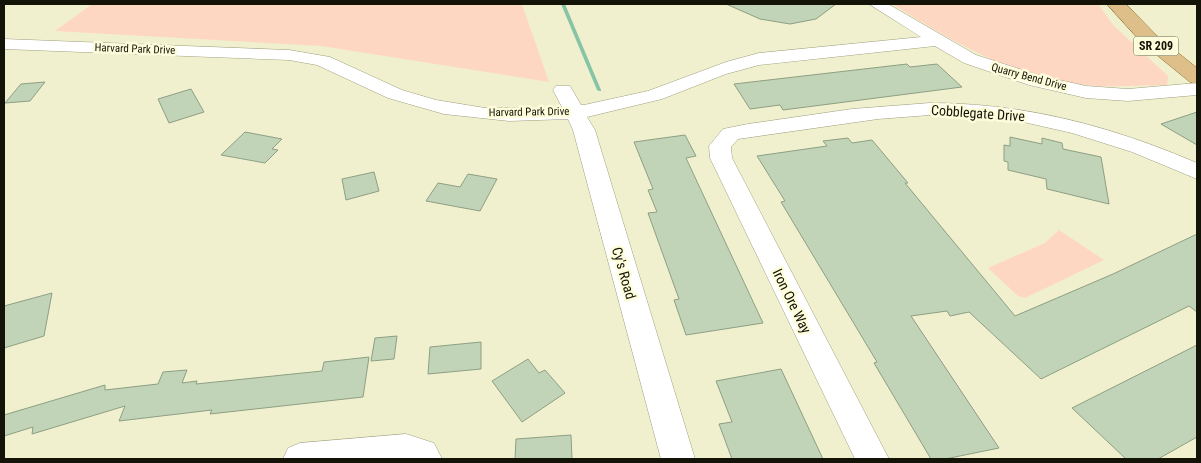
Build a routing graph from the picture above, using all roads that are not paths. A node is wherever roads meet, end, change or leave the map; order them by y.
1 (877, 4) edge
2 (1116, 4) edge
3 (1139, 4) edge
4 (936, 40) junction
5 (4, 44) edge
6 (1197, 58) edge
7 (1197, 78) edge
8 (1036, 81) junction
9 (1063, 88) junction
10 (1197, 89) edge
11 (569, 101) junction
12 (1034, 116) junction
13 (1064, 123) junction
14 (723, 141) joint
15 (1197, 172) edge
16 (423, 457) edge
17 (300, 459) edge
18 (678, 459) edge
19 (872, 459) edge

1 - 4 street, Quarry Bend Drive
2 - 7 main road, SR 209
3 - 6 main road, SR 209
4 - 8 street, Quarry Bend Drive
4 - 11 street, Harvard Park Drive
5 - 11 street, Harvard Park Drive
8 - 9 street, Quarry Bend Drive
8 - 12 street
9 - 10 street, Quarry Bend Drive
9 - 13 street
11 - 18 street, Cy's Road
12 - 13 street, Cobblegate Drive
12 - 14 street, Cobblegate Drive
13 - 15 street, Cobblegate Drive
14 - 19 street, Iron Ore Way
16 - 17 street

